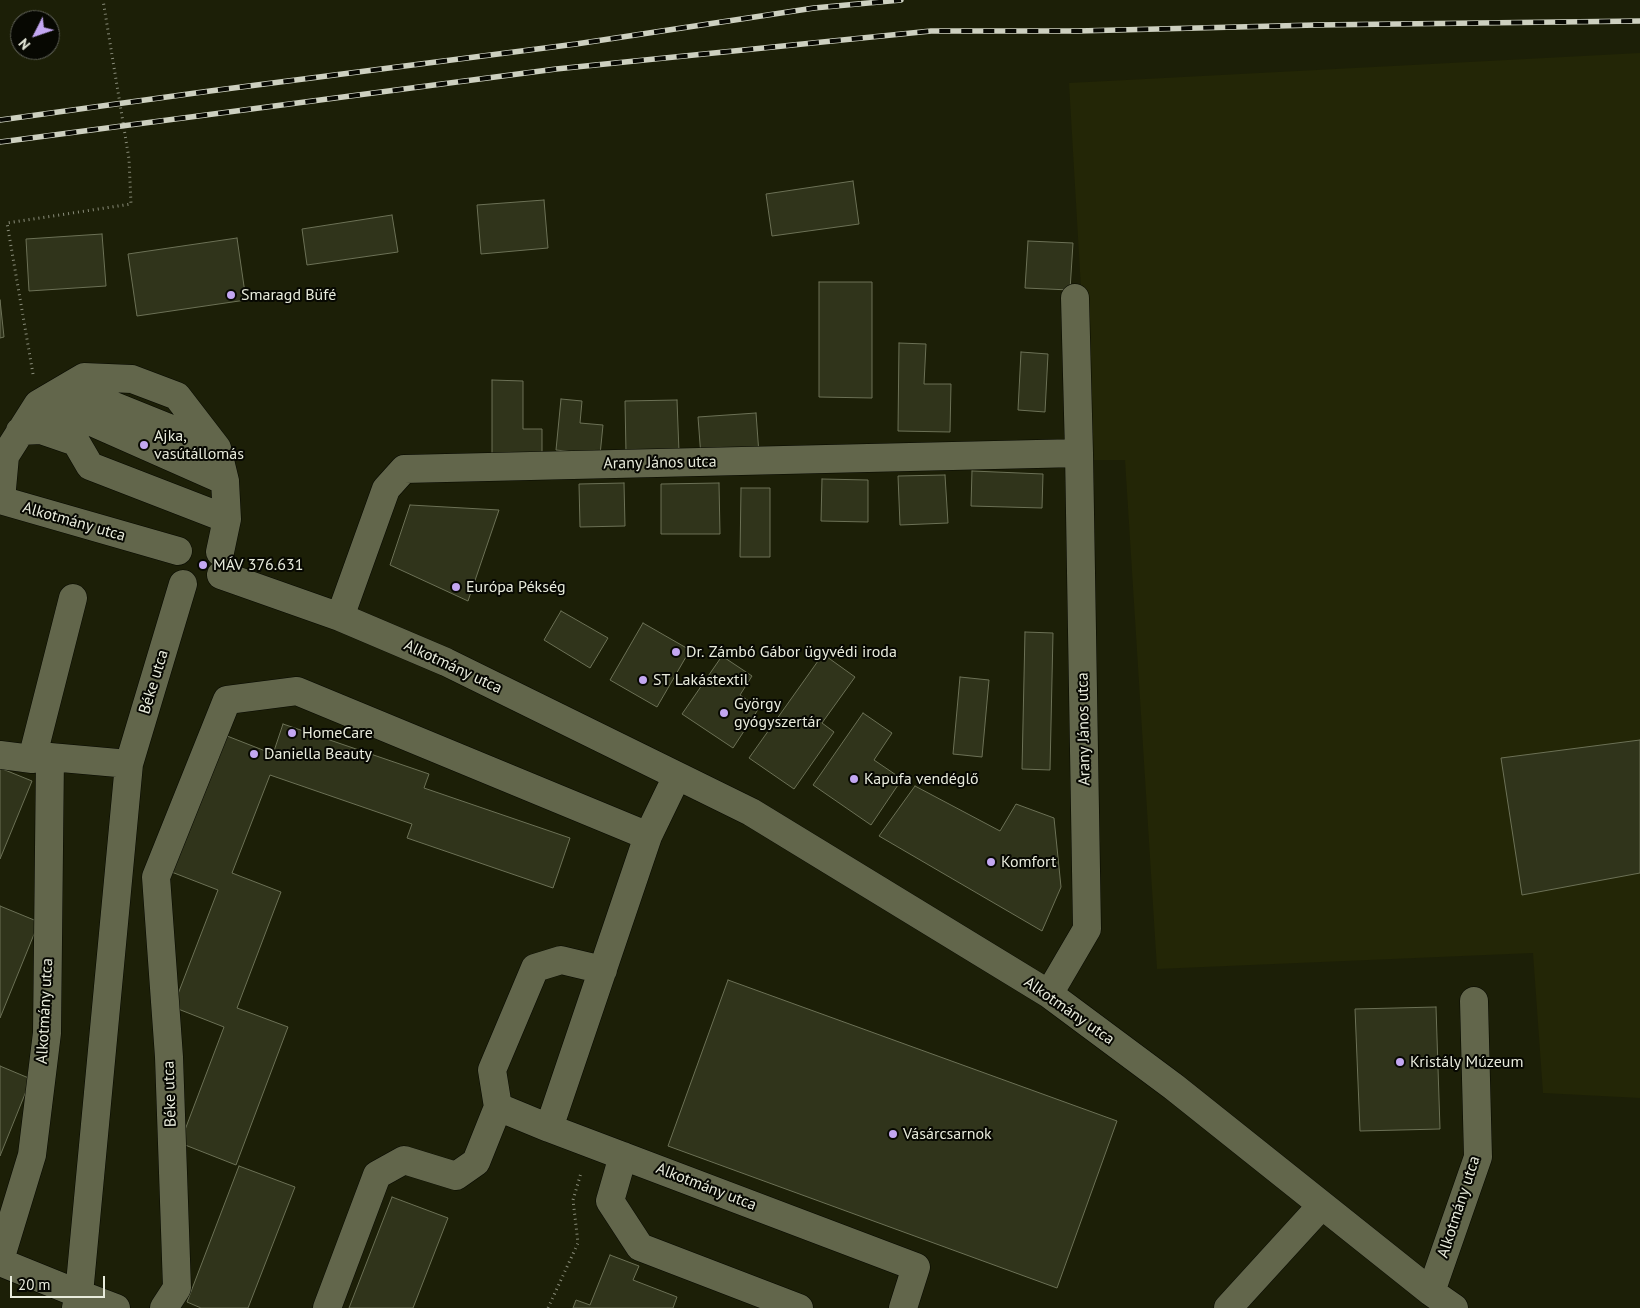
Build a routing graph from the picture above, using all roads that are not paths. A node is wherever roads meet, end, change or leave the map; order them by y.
1 (1075, 298) dead end
2 (20, 431) junction
3 (1079, 453) junction
4 (225, 481) junction
5 (1, 500) edge
6 (227, 519) junction
7 (178, 552) junction
8 (221, 563) junction
9 (183, 584) junction
10 (73, 598) dead end
11 (340, 617) junction
12 (0, 755) edge
13 (41, 758) junction
14 (129, 764) junction
15 (678, 776) junction
16 (648, 836) junction
17 (119, 870) junction
18 (156, 877) junction
19 (603, 970) junction
20 (1049, 994) junction
21 (1474, 1001) dead end
22 (498, 1107) junction
23 (549, 1128) junction
24 (623, 1156) junction
25 (1322, 1205) junction
26 (0, 1261) edge
27 (1431, 1292) junction
28 (77, 1301) edge
29 (116, 1308) edge
30 (164, 1308) edge
31 (327, 1308) edge
32 (799, 1308) edge
33 (903, 1308) edge
34 (1228, 1308) edge
35 (1454, 1308) edge

1 - 3 street, Arany János utca
2 - 4 street
2 - 4 street
2 - 5 street
2 - 6 street
3 - 11 street, Arany János utca
3 - 20 street, Arany János utca
4 - 6 street
5 - 7 street, Alkotmány utca
6 - 8 street
7 - 8 street
7 - 9 street
8 - 9 street
8 - 11 street, Alkotmány utca
9 - 14 street, Béke utca
10 - 13 street, Alkotmány utca
11 - 15 street, Alkotmány utca
12 - 13 street
13 - 14 street
13 - 26 street, Alkotmány utca
14 - 17 street, Béke utca
15 - 16 street
15 - 20 street, Alkotmány utca
16 - 18 street, Béke utca
16 - 19 street
17 - 18 street
17 - 28 street, Béke utca
18 - 30 street, Béke utca
19 - 22 street
19 - 23 street
20 - 25 street, Alkotmány utca
21 - 27 street, Alkotmány utca
22 - 23 street, Alkotmány utca
22 - 31 street
23 - 24 street, Alkotmány utca
24 - 32 street
24 - 33 street, Alkotmány utca
25 - 27 street, Alkotmány utca
25 - 34 street
26 - 28 street, Alkotmány utca
27 - 35 street, Alkotmány utca
28 - 29 street

